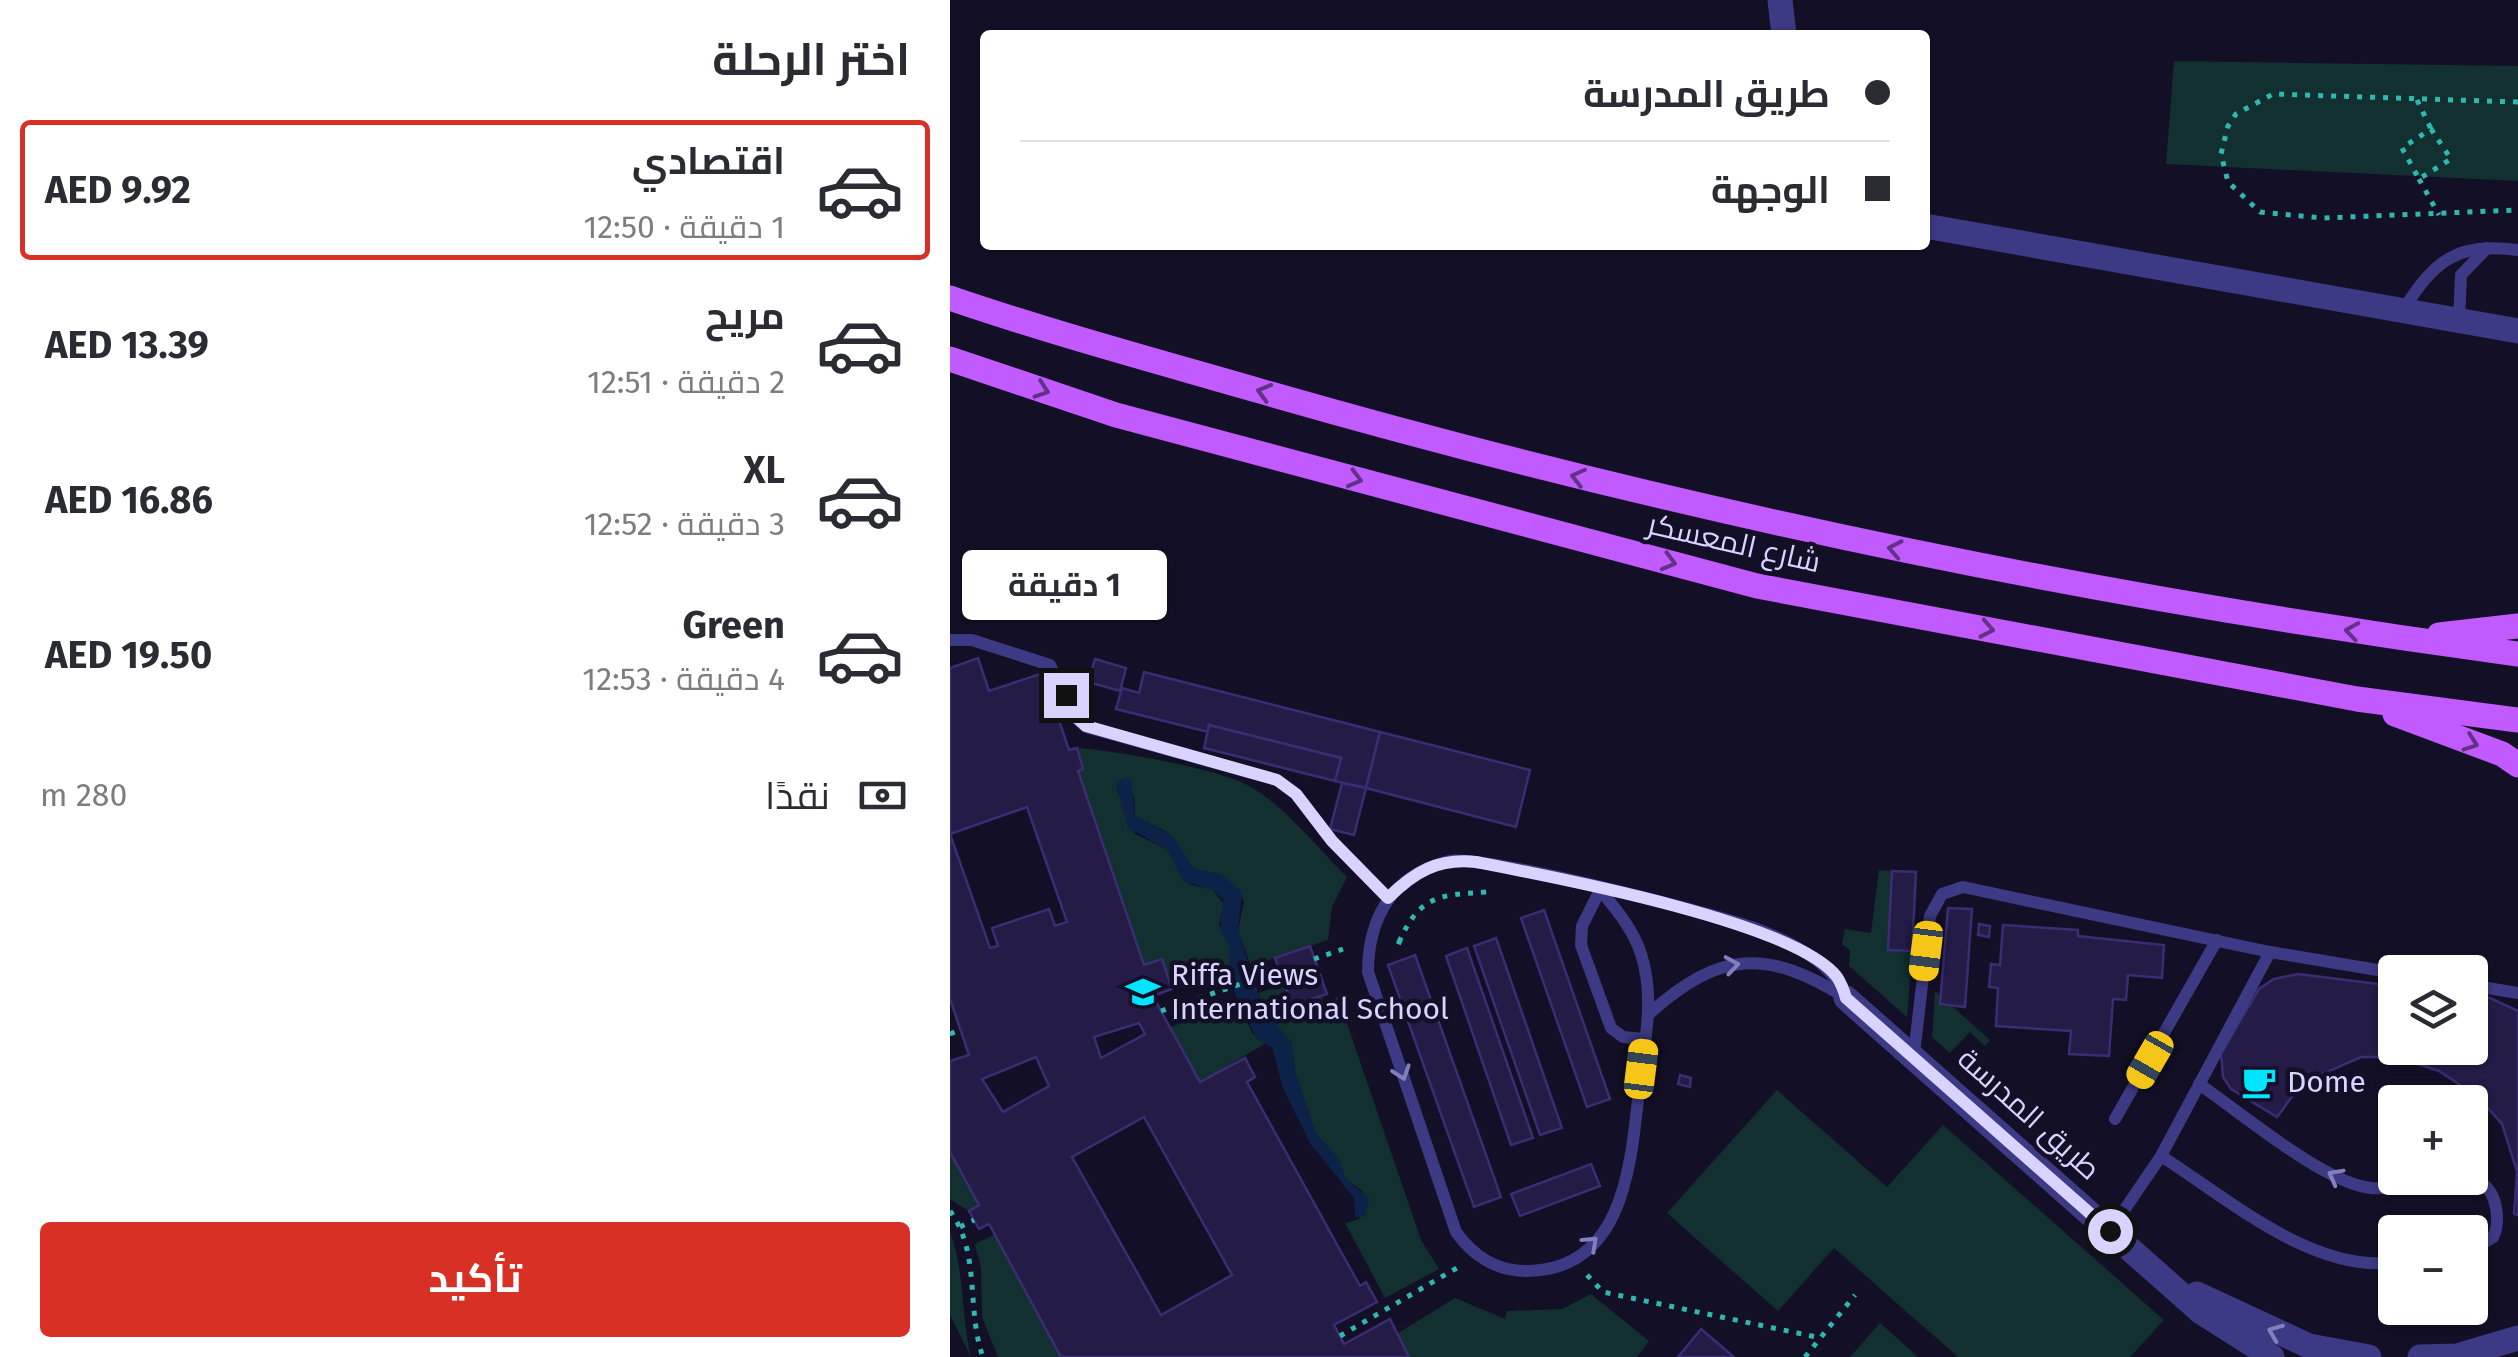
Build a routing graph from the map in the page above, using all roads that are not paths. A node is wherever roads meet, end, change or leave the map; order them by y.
1 (1780, 0) edge
2 (1783, 30) edge
3 (1930, 227) edge
4 (2489, 246) junction
5 (2518, 250) edge
6 (950, 298) edge
7 (2404, 310) junction
8 (2459, 320) junction
9 (2518, 322) edge
10 (2490, 324) junction
11 (2518, 330) edge
12 (950, 359) edge
13 (2518, 626) edge
14 (950, 640) edge
15 (2410, 640) junction
16 (2518, 654) edge
17 (2357, 700) junction
18 (2518, 720) edge
19 (2518, 765) edge
20 (1600, 890) junction
21 (1388, 898) junction
22 (2217, 940) junction
23 (2270, 952) junction
24 (2378, 970) edge
25 (2488, 988) edge
26 (2518, 993) edge
27 (1846, 998) junction
28 (1650, 1014) junction
29 (1645, 1039) junction
30 (1914, 1054) junction
31 (2199, 1084) junction
32 (2116, 1119) dead end
33 (2161, 1156) junction
34 (2110, 1231) junction
35 (2488, 1240) edge
36 (2378, 1264) edge
37 (2167, 1278) junction
38 (2518, 1338) edge
39 (2272, 1357) edge
40 (2369, 1357) edge
41 (2420, 1357) edge

1 - 2 street
3 - 7 street
4 - 5 lane
4 - 7 lane
4 - 8 lane
15 -> 6 main road, شارع المعسكر
7 - 8 street
8 - 10 street
9 - 10 street
10 - 11 street
12 -> 17 main road, شارع المعسكر
13 - 15 main road
14 - 21 lane
15 - 16 main road, شارع المعسكر
17 - 18 main road, شارع المعسكر
17 -> 19 main road
20 - 21 lane
20 - 27 lane
20 - 28 lane
20 - 29 lane
21 -> 29 lane
22 - 23 lane
22 - 30 lane
22 - 32 lane
23 - 24 lane
23 - 31 lane
25 - 26 lane
28 -> 27 lane
27 - 30 street, طريق المدرسة
28 - 29 lane
30 - 34 street, طريق المدرسة
31 - 33 lane
35 -> 31 lane
33 - 34 lane
33 - 36 lane
34 - 37 street, طريق المدرسة
37 - 39 street, طريق المدرسة
40 -> 37 street, طريق المدرسة
38 - 41 street

